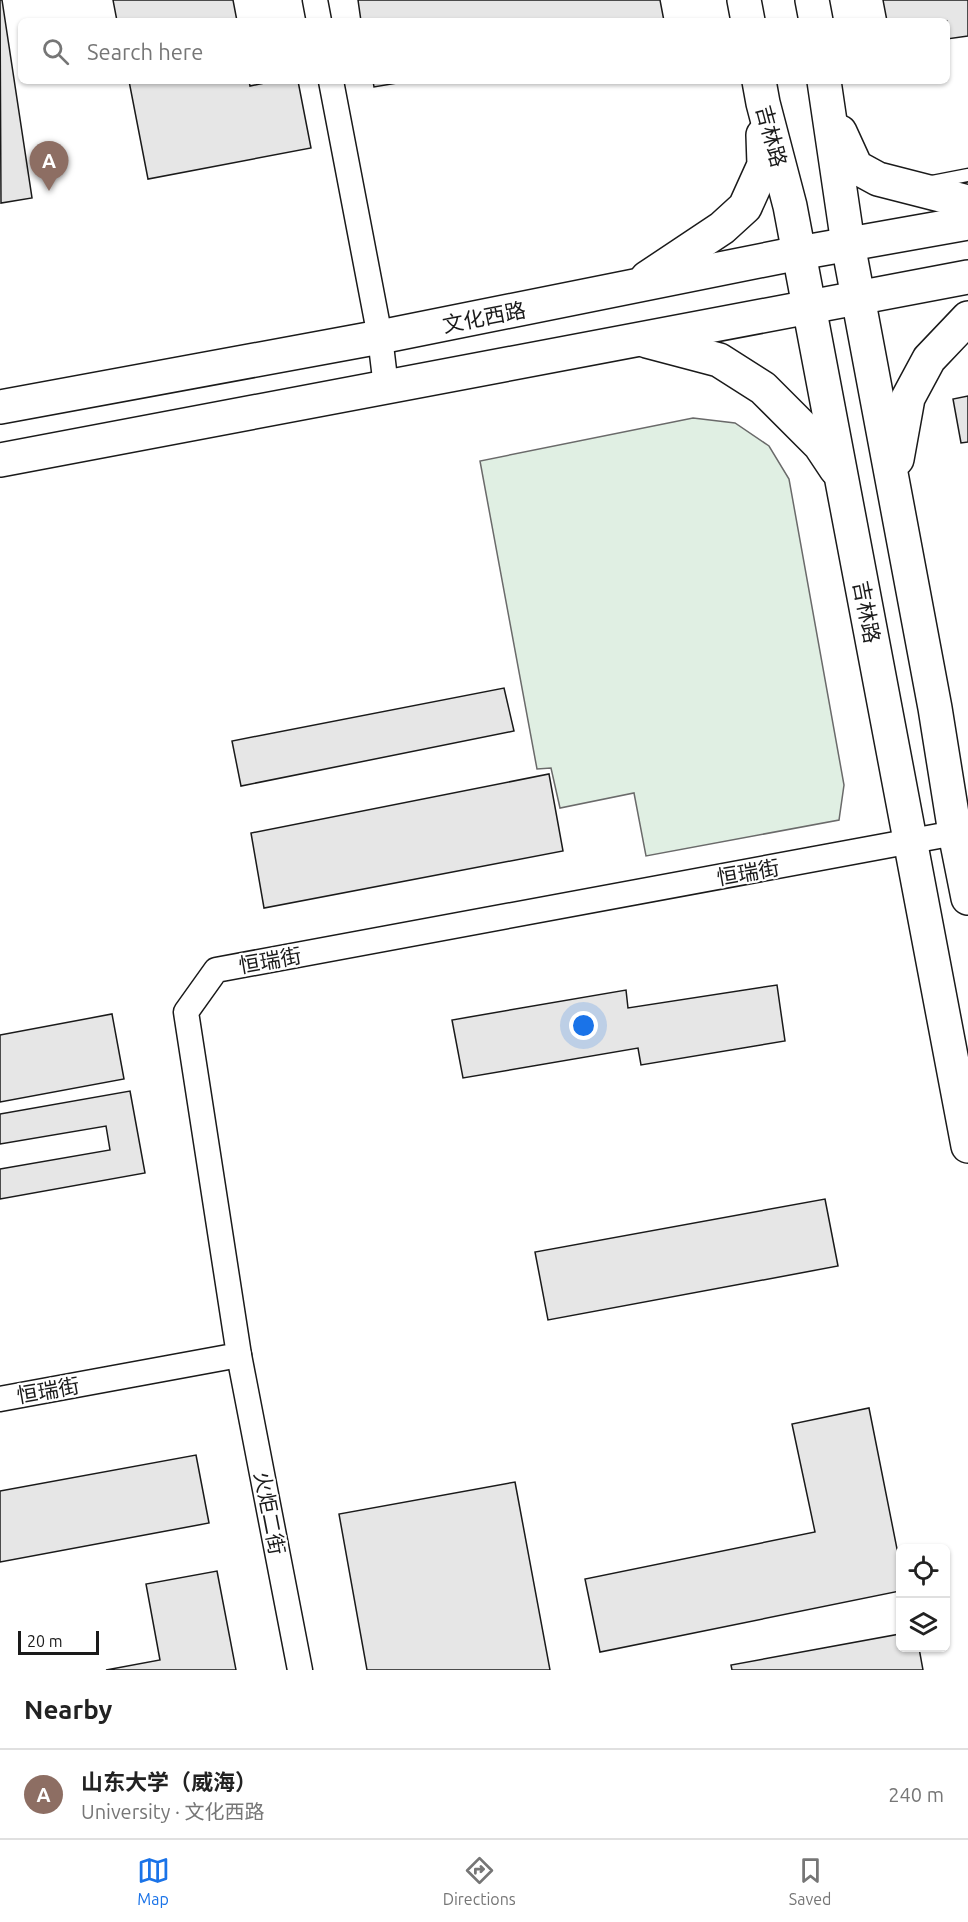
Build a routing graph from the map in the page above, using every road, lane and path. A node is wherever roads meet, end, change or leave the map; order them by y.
1 (315, 0) edge
2 (744, 0) edge
3 (812, 0) edge
4 (318, 18) edge
5 (747, 18) edge
6 (815, 18) edge
7 (332, 84) edge
8 (825, 90) edge
9 (761, 92) edge
10 (968, 175) edge
11 (904, 187) junction
12 (968, 202) edge
13 (968, 223) edge
14 (848, 244) junction
15 (799, 253) junction
16 (968, 277) edge
17 (633, 287) junction
18 (859, 298) junction
19 (809, 307) junction
20 (962, 329) edge
21 (380, 337) junction
22 (639, 339) junction
23 (386, 387) junction
24 (0, 407) edge
25 (0, 460) edge
26 (842, 478) junction
27 (893, 478) junction
28 (955, 833) junction
29 (911, 842) junction
30 (968, 898) edge
31 (968, 1146) edge
32 (240, 1355) junction
33 (0, 1399) edge
34 (300, 1670) edge

1 - 4 street
2 - 5 main road
3 - 6 main road
7 - 21 street
8 - 11 main road
8 - 14 main road
9 - 15 main road, 吉林路
9 - 17 main road
10 - 11 lane
11 - 12 main road
13 - 14 main road, 文化西路
14 - 15 main road, 文化西路
14 - 18 main road
15 - 17 main road, 文化西路
15 - 19 main road, 吉林路
16 - 18 main road
17 - 21 main road, 文化西路
18 - 19 main road
18 - 27 main road
19 - 22 main road
19 - 26 main road, 吉林路
20 - 27 main road
21 - 23 street
21 - 24 main road, 文化西路
22 - 23 main road
22 - 26 main road
23 - 25 main road
26 - 29 main road, 吉林路
27 - 28 main road
28 - 29 street, 恒瑞街
28 - 30 main road
29 - 31 main road, 吉林路
29 - 32 street, 恒瑞街
32 - 33 street, 恒瑞街
32 - 34 street, 火炬二街

